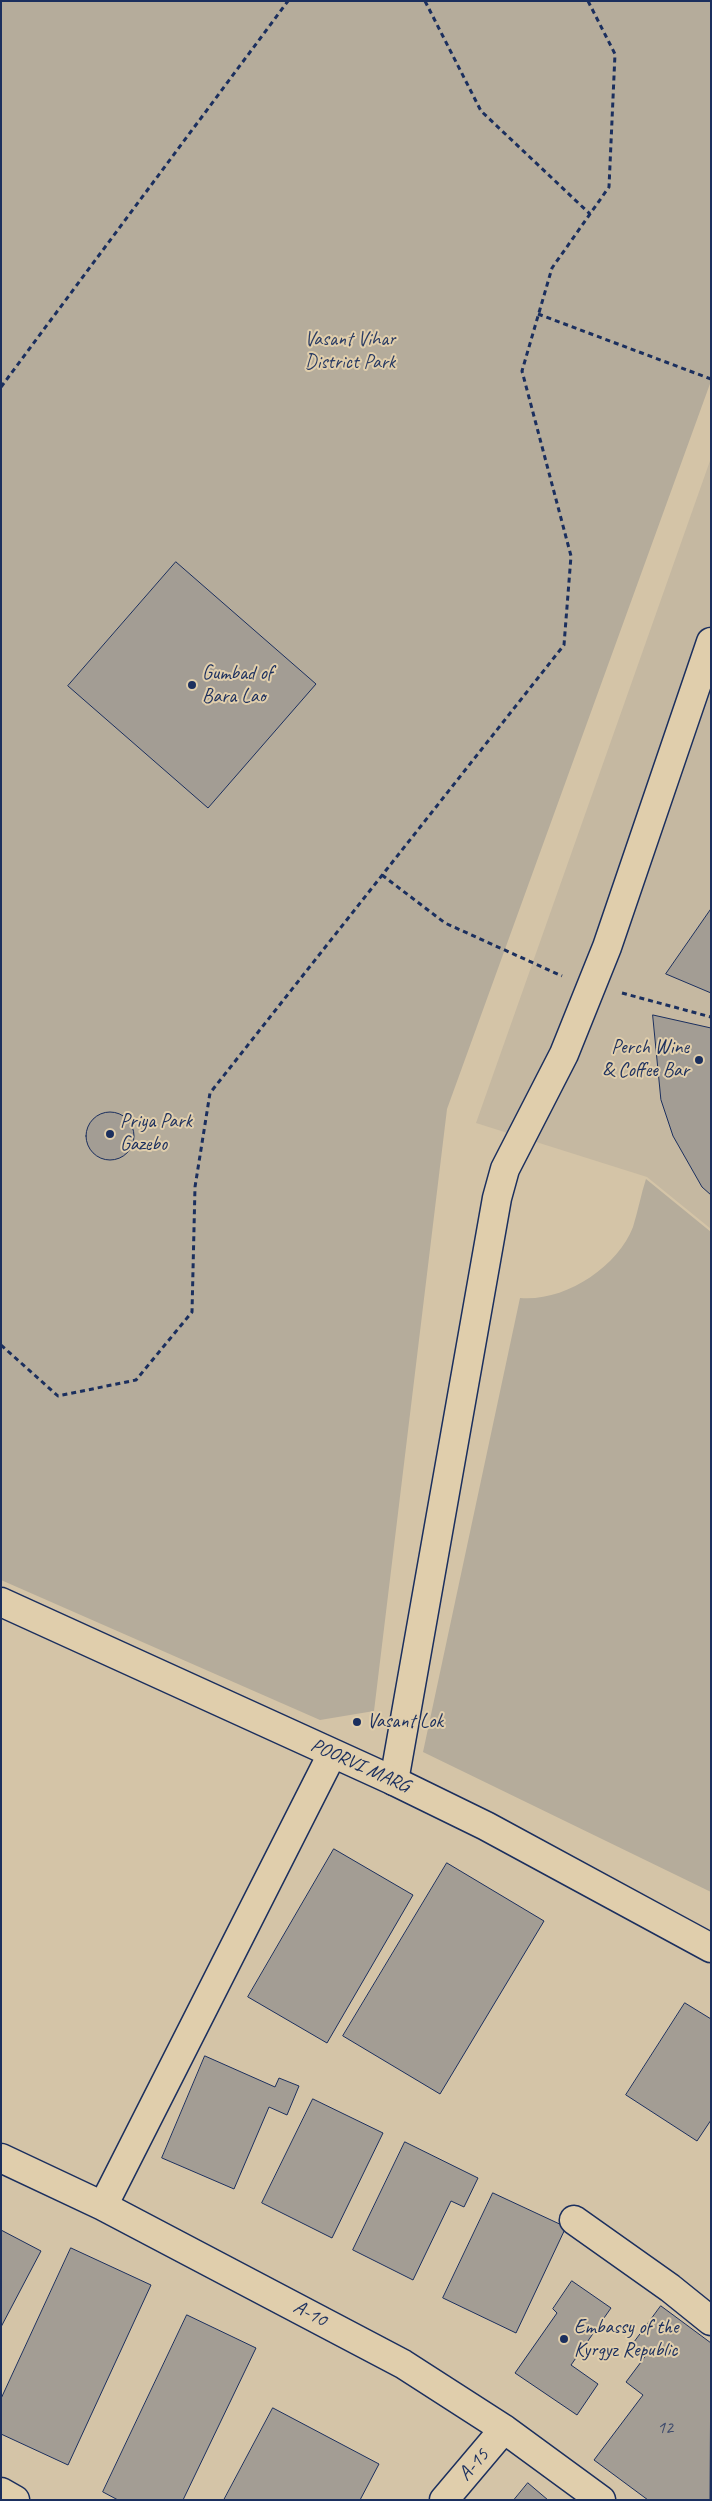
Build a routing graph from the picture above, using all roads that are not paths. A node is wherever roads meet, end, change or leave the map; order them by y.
1 (711, 642) edge
2 (1, 1602) edge
3 (332, 1754) junction
4 (394, 1781) junction
5 (711, 1948) edge
6 (1, 2158) edge
7 (103, 2206) junction
8 (574, 2220) dead end
9 (711, 2321) edge
10 (504, 2430) junction
11 (1, 2492) edge
12 (15, 2500) edge
13 (444, 2500) edge
14 (601, 2500) edge

1 - 4 street
2 - 3 street, POORVI MARG
3 - 4 street, POORVI MARG
3 - 7 street
4 - 5 street, POORVI MARG
6 - 7 street, A-10
7 - 10 street, A-10
8 - 9 street
10 - 13 street, A-15
10 - 14 street, A-10
11 - 12 street

